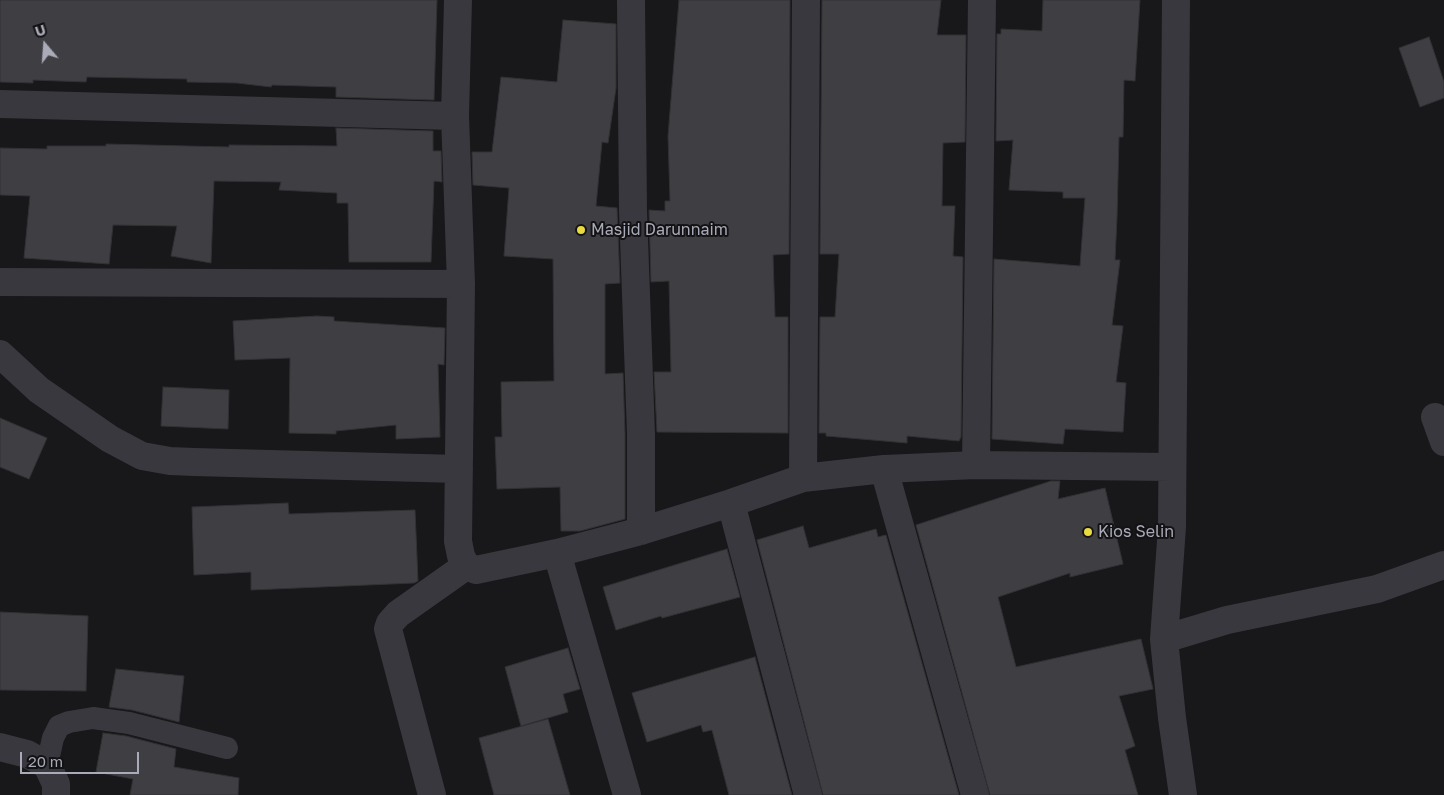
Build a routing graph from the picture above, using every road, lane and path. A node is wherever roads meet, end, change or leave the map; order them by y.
1 (458, 0) edge
2 (631, 0) edge
3 (806, 0) edge
4 (982, 0) edge
5 (1176, 0) edge
6 (0, 104) edge
7 (456, 116) junction
8 (0, 282) edge
9 (461, 284) junction
10 (0, 354) edge
11 (1436, 416) dead end
12 (1444, 442) edge
13 (976, 465) junction
14 (1172, 467) junction
15 (459, 469) junction
16 (884, 469) junction
17 (803, 478) junction
18 (731, 503) junction
19 (641, 531) junction
20 (557, 553) junction
21 (1444, 565) edge
22 (466, 566) junction
23 (1164, 639) junction
24 (0, 747) edge
25 (228, 748) dead end
26 (47, 765) junction
27 (56, 795) edge
28 (432, 795) edge
29 (627, 795) edge
30 (808, 795) edge
31 (975, 795) edge
32 (1183, 795) edge

1 - 7 street
2 - 19 street
3 - 17 street
4 - 13 street
5 - 14 street
6 - 7 street
7 - 9 street
8 - 9 street
9 - 15 street
10 - 15 street
11 - 12 street
13 - 14 street
13 - 16 street
14 - 23 street
15 - 22 street
16 - 17 street
16 - 31 street
17 - 18 street
18 - 19 street
18 - 30 street
19 - 20 street
20 - 22 street
20 - 29 street
21 - 23 street
22 - 28 street
23 - 32 street
24 - 26 street
25 - 26 lane
26 - 27 street

